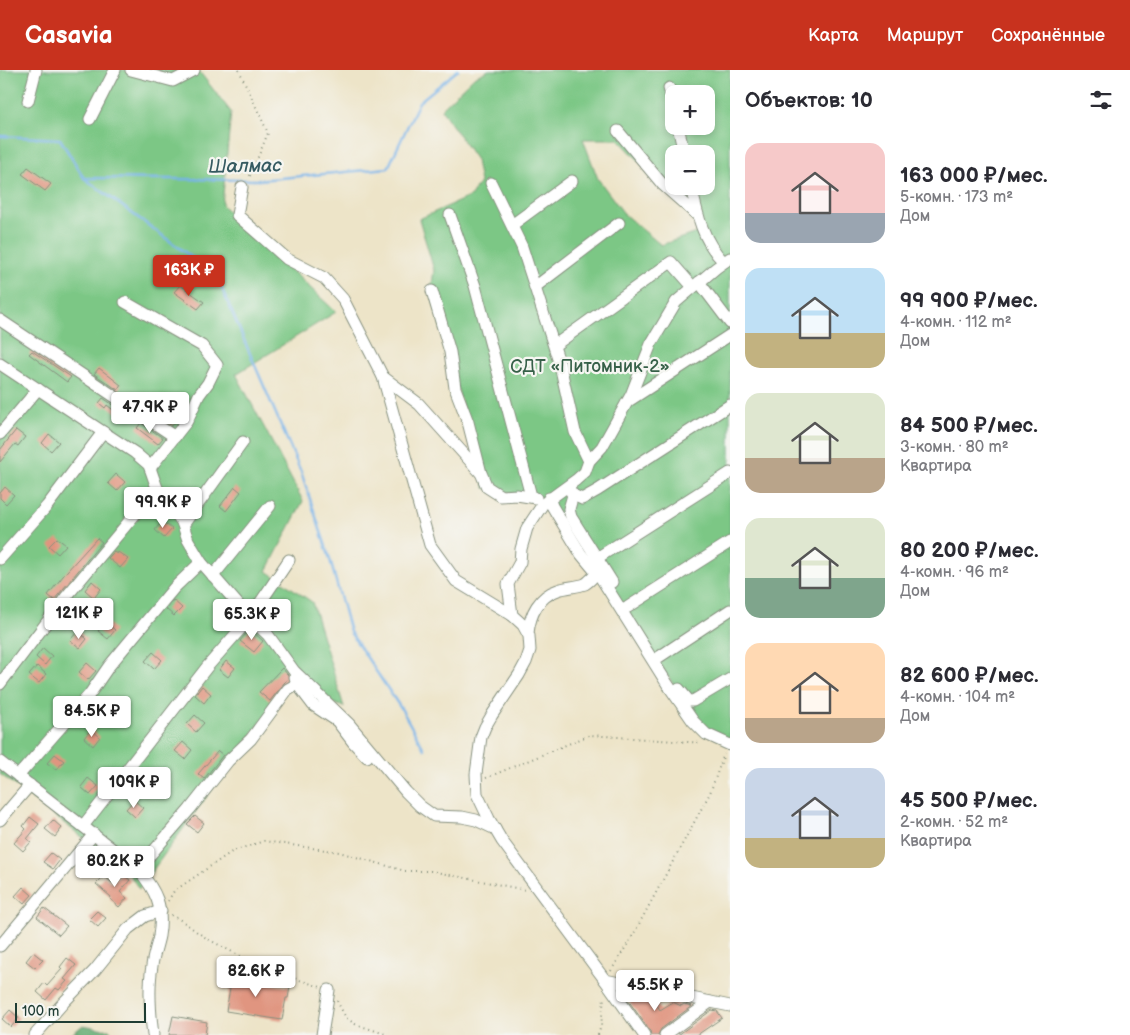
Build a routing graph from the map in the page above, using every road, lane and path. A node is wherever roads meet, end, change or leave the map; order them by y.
1 (36, 70) edge
2 (115, 70) edge
3 (132, 70) edge
4 (194, 70) edge
5 (239, 70) edge
6 (28, 101) dead end
7 (90, 119) dead end
8 (618, 131) dead end
9 (251, 174) dead end
10 (572, 181) dead end
11 (491, 184) dead end
12 (242, 187) dead end
13 (693, 195) edge
14 (450, 214) dead end
15 (698, 216) junction
16 (619, 223) dead end
17 (512, 225) junction
18 (727, 260) edge
19 (696, 284) junction
20 (535, 286) junction
21 (432, 291) dead end
22 (125, 302) dead end
23 (0, 320) edge
24 (730, 323) edge
25 (730, 335) edge
26 (555, 345) junction
27 (0, 364) edge
28 (383, 377) junction
29 (38, 389) junction
30 (626, 403) junction
31 (730, 405) edge
32 (103, 432) junction
33 (0, 434) edge
34 (176, 437) junction
35 (243, 442) dead end
36 (589, 461) junction
37 (150, 468) junction
38 (730, 473) edge
39 (481, 474) junction
40 (157, 488) junction
41 (570, 491) junction
42 (531, 496) junction
43 (546, 501) junction
44 (270, 506) dead end
45 (183, 525) junction
46 (730, 542) edge
47 (597, 558) junction
48 (0, 559) edge
49 (289, 560) dead end
50 (201, 562) junction
51 (597, 574) junction
52 (213, 576) junction
53 (628, 607) junction
54 (730, 610) edge
55 (512, 614) junction
56 (250, 618) junction
57 (528, 633) junction
58 (659, 657) junction
59 (294, 671) junction
60 (730, 679) edge
61 (0, 684) edge
62 (297, 684) junction
63 (707, 744) dead end
64 (728, 745) edge
65 (0, 762) edge
66 (382, 764) junction
67 (18, 776) junction
68 (476, 782) junction
69 (30, 785) junction
70 (0, 820) edge
71 (83, 826) junction
72 (495, 829) junction
73 (94, 834) junction
74 (138, 869) junction
75 (541, 892) junction
76 (164, 910) junction
77 (0, 946) edge
78 (605, 980) junction
79 (329, 990) junction
80 (710, 1002) junction
81 (730, 1006) edge
82 (35, 1035) edge
83 (153, 1035) edge
84 (322, 1035) edge
85 (388, 1035) edge
86 (598, 1035) edge
87 (644, 1035) edge
88 (665, 1035) edge

1 - 6 street
2 - 7 street
3 - 4 street
5 - 9 path
8 - 15 street
10 - 17 street
11 - 17 street
12 - 28 street
13 - 15 street
14 - 42 street
15 - 18 street
16 - 20 street
17 - 20 street
18 - 19 street
19 - 24 street
19 - 26 street
19 - 30 street
20 - 26 street
21 - 39 street
22 - 34 street
23 - 34 street
25 - 30 street
26 - 36 street
27 - 29 street
28 - 39 street
28 - 55 street
29 - 32 street
29 - 33 street
30 - 36 street
31 - 41 street
32 - 37 street
32 - 48 street
34 - 37 street
35 - 45 street
36 - 41 street
37 - 40 street
38 - 47 street
39 - 42 street
40 - 45 street
40 - 61 street
41 - 43 street
41 - 47 street
42 - 43 street
43 - 51 street
43 - 55 street
44 - 52 street
45 - 50 street
46 - 53 street
47 - 53 street
49 - 56 street
50 - 52 street
50 - 67 street
51 - 57 street
51 - 64 street
52 - 56 street
53 - 58 street
54 - 58 street
55 - 57 street
56 - 59 street
56 - 71 street
57 - 68 street
58 - 60 street
59 - 62 street
59 - 66 street
62 - 66 street
62 - 74 street
63 - 68 path
64 - 78 path
65 - 67 street
66 - 72 street
67 - 69 street
68 - 72 street
69 - 70 street
69 - 71 street
71 - 73 street
72 - 75 street
73 - 74 street
73 - 77 street
74 - 76 street
75 - 76 path
75 - 78 street
76 - 79 path
76 - 82 street
76 - 83 street
78 - 80 street
78 - 86 path
78 - 87 street
79 - 84 street
79 - 85 path
80 - 81 street
80 - 88 street

